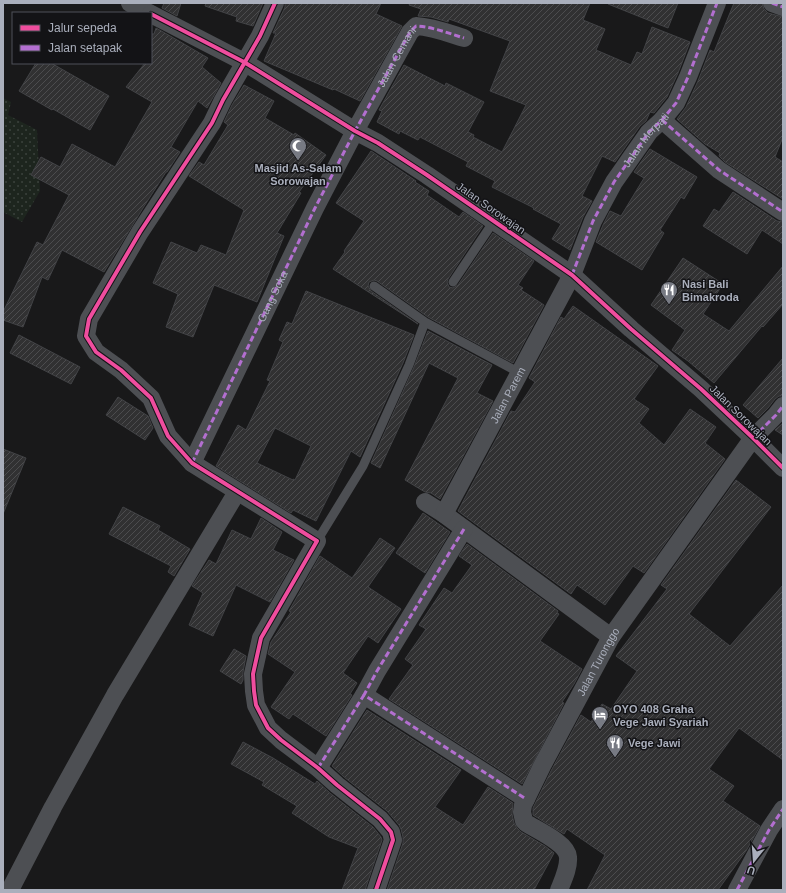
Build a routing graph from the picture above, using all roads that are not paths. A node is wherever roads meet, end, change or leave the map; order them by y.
1 (130, 3) edge
2 (275, 3) edge
3 (717, 3) edge
4 (772, 3) edge
5 (783, 7) edge
6 (146, 12) edge
7 (152, 15) edge
8 (464, 38) dead end
9 (244, 62) junction
10 (662, 120) junction
11 (356, 131) junction
12 (783, 212) edge
13 (494, 221) junction
14 (572, 275) junction
15 (453, 282) dead end
16 (374, 286) dead end
17 (425, 322) junction
18 (520, 373) junction
19 (783, 406) edge
20 (753, 438) junction
21 (192, 463) junction
22 (783, 468) edge
23 (238, 492) junction
24 (425, 502) dead end
25 (444, 514) junction
26 (464, 529) junction
27 (317, 541) junction
28 (611, 637) junction
29 (364, 695) junction
30 (318, 768) junction
31 (526, 799) junction
32 (783, 809) edge
33 (10, 890) edge
34 (376, 890) edge
35 (559, 890) edge
36 (737, 890) edge

1 - 6 street, Jalan Sorowajan
2 - 9 street
3 - 10 street, Jalan Merpati
4 - 5 street
7 - 9 street, Jalan Sorowajan
8 - 11 street, Jalan Cemani
9 - 11 street, Jalan Sorowajan
9 - 21 street
10 - 12 street
10 - 14 street, Jalan Merpati
11 - 13 street, Jalan Sorowajan
11 - 21 street, Gang Soka
13 - 14 street, Jalan Sorowajan
13 - 15 lane
14 - 18 street, Jalan Parem
14 - 20 street, Jalan Sorowajan
16 - 17 lane
17 - 18 lane
17 - 27 lane
18 - 25 street, Jalan Parem
19 - 20 street, Jalan Turonggo
20 - 22 street, Jalan Sorowajan
20 - 28 street, Jalan Turonggo
21 - 23 street
23 - 27 street
23 - 33 street
24 - 25 street
25 - 26 street
26 - 28 street
26 - 29 street
27 - 30 street
28 - 31 street, Jalan Turonggo
29 - 30 street
29 - 31 street
30 - 34 street
31 - 35 street, Jalan Turonggo
32 - 36 street

